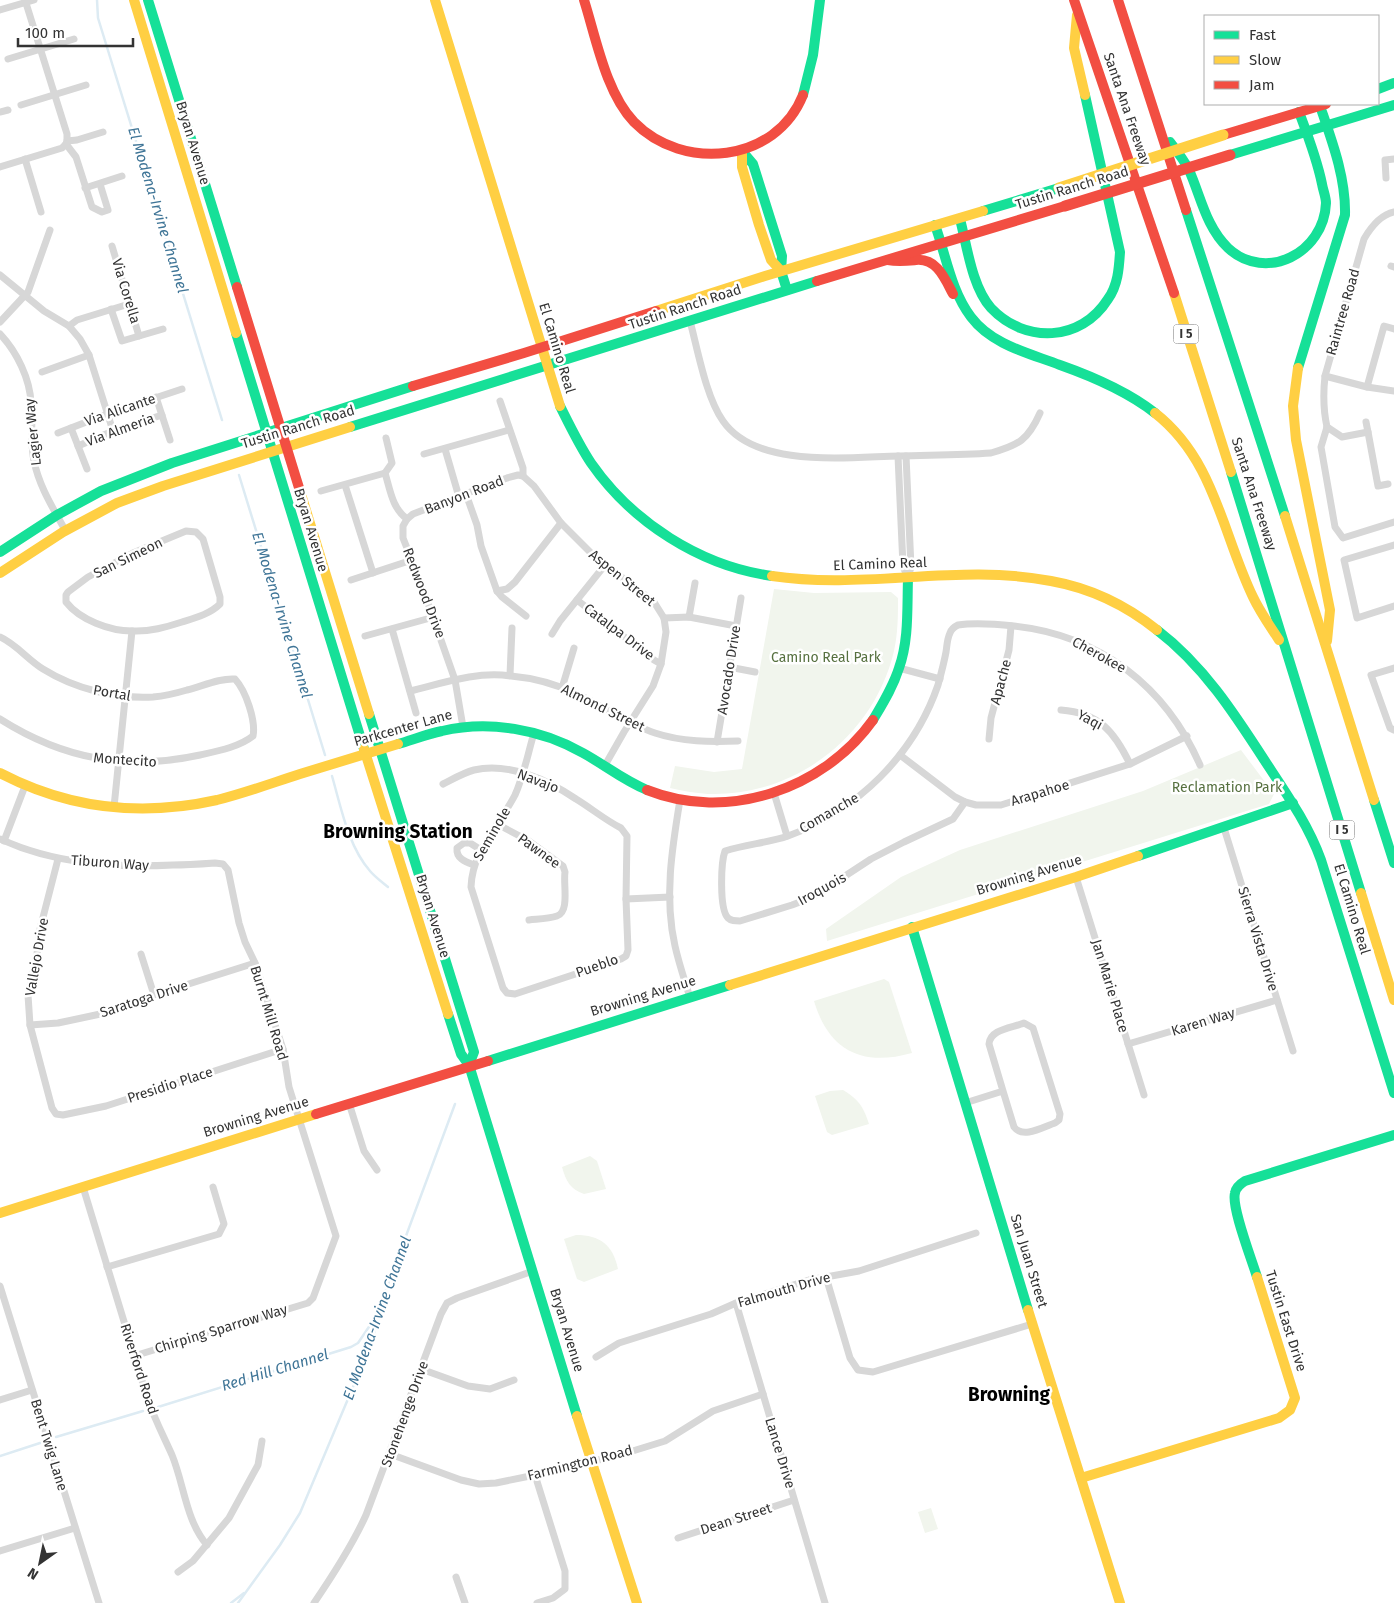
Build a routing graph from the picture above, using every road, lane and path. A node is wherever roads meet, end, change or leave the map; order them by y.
1 (34, 0) edge
2 (134, 0) edge
3 (148, 0) edge
4 (435, 0) edge
5 (584, 0) edge
6 (820, 0) edge
7 (1118, 0) edge
8 (25, 1) edge
9 (1076, 5) edge
10 (0, 10) edge
11 (74, 39) dead end
12 (40, 49) junction
13 (8, 59) dead end
14 (1394, 84) edge
15 (86, 85) dead end
16 (1379, 89) edge
17 (54, 95) junction
18 (1323, 105) edge
19 (1394, 105) edge
20 (21, 106) dead end
21 (1299, 112) junction
22 (1327, 126) junction
23 (1159, 127) junction
24 (103, 132) dead end
25 (1306, 132) junction
26 (66, 142) junction
27 (742, 151) junction
28 (25, 159) junction
29 (1394, 159) edge
30 (0, 167) edge
31 (122, 176) dead end
32 (1386, 178) dead end
33 (100, 184) junction
34 (85, 188) junction
35 (41, 212) dead end
36 (1394, 212) edge
37 (960, 219) junction
38 (935, 225) junction
39 (50, 230) dead end
40 (965, 237) junction
41 (942, 244) junction
42 (112, 246) dead end
43 (888, 260) junction
44 (781, 271) junction
45 (0, 275) edge
46 (787, 290) junction
47 (25, 295) junction
48 (129, 304) junction
49 (111, 309) junction
50 (974, 320) junction
51 (690, 321) junction
52 (0, 322) edge
53 (69, 326) junction
54 (163, 329) dead end
55 (1394, 329) edge
56 (0, 334) edge
57 (139, 336) junction
58 (540, 347) junction
59 (89, 355) junction
60 (546, 366) junction
61 (42, 372) dead end
62 (1325, 376) junction
63 (1367, 387) junction
64 (182, 389) dead end
65 (1394, 391) edge
66 (156, 397) junction
67 (500, 401) dead end
68 (1040, 413) dead end
69 (107, 414) junction
70 (162, 415) junction
71 (1366, 422) dead end
72 (1327, 427) junction
73 (71, 428) junction
74 (281, 428) junction
75 (509, 430) junction
76 (114, 431) junction
77 (58, 432) dead end
78 (1368, 432) junction
79 (266, 433) junction
80 (386, 438) dead end
81 (170, 440) dead end
82 (78, 446) junction
83 (286, 447) junction
84 (445, 449) junction
85 (272, 451) junction
86 (424, 454) dead end
87 (902, 456) junction
88 (87, 469) dead end
89 (385, 473) junction
90 (523, 476) junction
91 (345, 484) junction
92 (1388, 484) dead end
93 (321, 491) dead end
94 (462, 495) junction
95 (57, 515) junction
96 (407, 519) junction
97 (1394, 522) edge
98 (561, 524) junction
99 (65, 530) junction
100 (1394, 545) edge
101 (0, 552) edge
102 (412, 560) junction
103 (605, 565) junction
104 (0, 573) edge
105 (373, 573) junction
106 (908, 579) junction
107 (350, 580) dead end
108 (695, 583) dead end
109 (497, 591) junction
110 (741, 598) dead end
111 (577, 600) junction
112 (1394, 606) edge
113 (526, 616) dead end
114 (434, 617) junction
115 (689, 617) junction
116 (664, 618) junction
117 (736, 626) junction
118 (1011, 626) junction
119 (512, 628) dead end
120 (954, 628) joint
121 (392, 629) junction
122 (132, 631) junction
123 (552, 634) dead end
124 (365, 636) dead end
125 (0, 637) edge
126 (574, 648) dead end
127 (1327, 649) junction
128 (1290, 660) junction
129 (661, 664) junction
130 (729, 667) junction
131 (899, 668) junction
132 (1394, 668) edge
133 (755, 672) dead end
134 (510, 675) junction
135 (940, 679) junction
136 (456, 680) junction
137 (562, 688) junction
138 (410, 691) junction
139 (124, 696) junction
140 (1061, 710) dead end
141 (416, 713) dead end
142 (0, 719) edge
143 (630, 722) junction
144 (463, 727) junction
145 (1392, 729) edge
146 (534, 732) junction
147 (253, 736) joint
148 (1186, 736) junction
149 (989, 739) dead end
150 (738, 741) dead end
151 (717, 742) junction
152 (380, 750) junction
153 (366, 754) junction
154 (900, 755) junction
155 (118, 762) junction
156 (1130, 764) junction
157 (1200, 765) dead end
158 (604, 767) junction
159 (0, 773) edge
160 (523, 773) junction
161 (442, 784) dead end
162 (25, 786) junction
163 (774, 793) junction
164 (680, 800) junction
165 (965, 802) junction
166 (1293, 803) junction
167 (114, 807) junction
168 (497, 824) junction
169 (1224, 828) junction
170 (625, 832) joint
171 (787, 836) junction
172 (2, 840) edge
173 (481, 850) junction
174 (725, 851) joint
175 (58, 859) junction
176 (1394, 863) edge
177 (223, 864) joint
178 (474, 865) junction
179 (1076, 876) junction
180 (670, 897) junction
181 (626, 899) junction
182 (529, 920) dead end
183 (912, 927) junction
184 (141, 954) dead end
185 (255, 963) junction
186 (507, 993) joint
187 (154, 995) junction
188 (690, 998) junction
189 (1277, 1000) junction
190 (1394, 1000) edge
191 (30, 1025) junction
192 (1128, 1044) junction
193 (283, 1049) junction
194 (1293, 1051) dead end
195 (470, 1065) junction
196 (1003, 1091) junction
197 (1394, 1093) edge
198 (1144, 1095) dead end
199 (349, 1103) junction
200 (965, 1103) junction
201 (56, 1114) joint
202 (299, 1120) junction
203 (1394, 1135) edge
204 (377, 1170) dead end
205 (82, 1187) junction
206 (213, 1187) dead end
207 (0, 1213) edge
208 (976, 1233) dead end
209 (107, 1267) junction
210 (533, 1271) junction
211 (826, 1277) junction
212 (0, 1286) edge
213 (308, 1303) joint
214 (736, 1303) junction
215 (1032, 1324) junction
216 (134, 1356) junction
217 (596, 1357) dead end
218 (421, 1369) junction
219 (514, 1380) dead end
220 (32, 1390) junction
221 (763, 1394) junction
222 (0, 1400) edge
223 (262, 1441) dead end
224 (390, 1454) junction
225 (592, 1461) junction
226 (535, 1475) junction
227 (1081, 1478) junction
228 (794, 1500) junction
229 (75, 1528) junction
230 (678, 1538) dead end
231 (207, 1545) junction
232 (0, 1551) edge
233 (178, 1572) dead end
234 (456, 1577) dead end
235 (99, 1603) edge
236 (314, 1603) edge
237 (465, 1603) edge
238 (536, 1603) edge
239 (637, 1603) edge
240 (825, 1603) edge
241 (1120, 1603) edge

1 - 8 street
2 - 79 main road, Bryan Avenue
3 - 74 main road, Bryan Avenue
4 - 58 main road, El Camino Real
5 - 27 main road
6 - 27 main road
7 - 23 main road, Santa Ana Freeway
8 - 10 street
8 - 12 street
9 - 40 main road
9 - 128 main road, Santa Ana Freeway / I 5
11 - 12 street
12 - 13 street
12 - 17 street
14 - 16 main road
15 - 17 street
17 - 20 street
17 - 26 street
18 - 21 main road, Tustin Ranch Road
18 - 22 main road
19 - 22 main road, Tustin Ranch Road
21 - 25 main road
21 - 37 main road, Tustin Ranch Road, bridge
22 - 25 main road, Tustin Ranch Road
22 - 127 main road
23 - 25 main road
23 - 127 main road, Santa Ana Freeway
24 - 26 street
25 - 40 main road, Tustin Ranch Road, bridge
26 - 28 street
26 - 34 street
27 - 44 main road
28 - 30 street
28 - 35 street
29 - 32 street
31 - 33 street
33 - 34 street
33 - 34 street
36 - 62 street, Raintree Road
37 - 38 main road, Tustin Ranch Road
37 - 40 main road
38 - 41 main road
38 - 44 main road, Tustin Ranch Road
39 - 47 street
40 - 41 main road, Tustin Ranch Road
41 - 43 main road, Tustin Ranch Road
41 - 50 main road
42 - 48 street, Via Corella
43 - 46 main road, Tustin Ranch Road
43 - 50 main road
44 - 46 main road
44 - 58 main road, Tustin Ranch Road
45 - 47 street
46 - 51 main road, Tustin Ranch Road
47 - 52 street
47 - 53 street
48 - 49 street
48 - 57 street, Via Corella
49 - 53 street
49 - 57 street
50 - 128 main road
51 - 60 main road, Tustin Ranch Road
51 - 87 street
53 - 59 street
54 - 57 street
55 - 63 street
56 - 95 street, Lagier Way
58 - 60 main road, El Camino Real
58 - 74 main road, Tustin Ranch Road
59 - 61 street
59 - 69 street
60 - 83 main road, Tustin Ranch Road
60 - 106 main road, El Camino Real
62 - 63 street
62 - 72 street, Raintree Road
63 - 65 street
64 - 66 street, Via Alicante
66 - 69 street, Via Alicante
66 - 70 street
67 - 75 street, Aspen Street
68 - 87 street
69 - 73 street, Via Alicante
69 - 76 street
70 - 76 street, Via Almeria
70 - 81 street
71 - 78 street
72 - 78 street
72 - 97 street, Raintree Road
73 - 77 street, Via Alicante
73 - 82 street
74 - 79 main road, Tustin Ranch Road
74 - 83 main road, Bryan Avenue
75 - 84 street
75 - 90 street, Aspen Street
76 - 82 street, Via Almeria
78 - 92 street
79 - 85 main road, Bryan Avenue
79 - 95 main road, Tustin Ranch Road
80 - 89 street
82 - 88 street
83 - 85 main road, Tustin Ranch Road
83 - 152 main road, Bryan Avenue
84 - 86 street
84 - 94 street
85 - 99 main road, Tustin Ranch Road
85 - 153 main road, Bryan Avenue
87 - 106 street, Parkcenter Lane
89 - 91 street
89 - 96 street
90 - 94 street, Banyon Road
90 - 98 street, Aspen Street
91 - 93 street
91 - 105 street
94 - 96 street, Banyon Road
94 - 109 street
95 - 99 street, Lagier Way
95 - 101 main road, Tustin Ranch Road
96 - 102 street, Redwood Drive
98 - 103 street, Aspen Street
98 - 109 street
99 - 104 main road, Tustin Ranch Road
100 - 112 street
102 - 105 street
102 - 114 street, Redwood Drive
103 - 111 street
103 - 116 street, Aspen Street
105 - 107 street
106 - 131 main road, Parkcenter Lane
106 - 166 main road, El Camino Real
108 - 115 street
109 - 113 street
110 - 117 street, Avocado Drive
111 - 123 street
111 - 129 street, Catalpa Drive
114 - 121 street
114 - 136 street, Redwood Drive
115 - 116 street
115 - 117 street
116 - 129 street, Aspen Street
117 - 130 street, Avocado Drive
118 - 120 street, Cherokee
118 - 148 street, Cherokee
118 - 149 street, Apache
119 - 134 street
120 - 135 street, Comanche
121 - 124 street
121 - 138 street
122 - 122 street, San Simeon
122 - 139 street
125 - 139 street, Portal
126 - 137 street
127 - 176 main road, Santa Ana Freeway
128 - 190 main road, Santa Ana Freeway / I 5
129 - 143 street, Aspen Street
130 - 133 street
130 - 151 street, Avocado Drive
131 - 135 street
131 - 163 main road, Parkcenter Lane
132 - 145 street
134 - 136 street, Almond Street
134 - 137 street, Almond Street
135 - 154 street, Comanche
136 - 138 street, Almond Street
136 - 144 street, Redwood Drive
137 - 143 street, Almond Street
138 - 141 street
139 - 147 street, Portal
139 - 155 street
140 - 156 street, Yaqi
142 - 155 street, Montecito
143 - 151 street, Almond Street
143 - 158 street, Aspen Street
144 - 146 main road, Parkcenter Lane
144 - 152 main road, Parkcenter Lane
146 - 158 main road, Parkcenter Lane
146 - 160 street, Seminole
147 - 155 street, Montecito
148 - 156 street, Arapahoe
148 - 157 street, Cherokee
150 - 151 street, Almond Street
152 - 153 main road, Parkcenter Lane
152 - 195 main road, Bryan Avenue
153 - 167 main road, Parkcenter Lane
153 - 195 main road, Bryan Avenue
154 - 165 street, Arapahoe
154 - 171 street, Comanche
155 - 167 street
156 - 165 street, Arapahoe
158 - 164 main road, Parkcenter Lane
159 - 162 main road, Parkcenter Lane
160 - 161 street, Navajo
160 - 168 street, Seminole
160 - 170 street, Navajo
162 - 167 main road, Parkcenter Lane
162 - 172 street
163 - 164 main road, Parkcenter Lane
163 - 171 street
164 - 180 street
165 - 174 street, Iroquois
166 - 169 main road, Browning Avenue
166 - 197 main road, El Camino Real
168 - 173 street, Seminole
168 - 182 street, Pawnee
169 - 179 main road, Browning Avenue
169 - 189 street, Sierra Vista Drive
170 - 181 street, Pueblo
171 - 174 street, Comanche
172 - 175 street, Tiburon Way
173 - 178 street, Seminole
173 - 178 street
175 - 177 street, Tiburon Way
175 - 191 street, Vallejo Drive
177 - 185 street, Burnt Mill Road
178 - 186 street, Seminole
179 - 183 main road, Browning Avenue
179 - 192 street, Jan Marie Place
180 - 181 street
180 - 188 street
181 - 186 street, Pueblo
183 - 188 main road, Browning Avenue
183 - 200 main road, San Juan Street
184 - 187 street
185 - 187 street, Saratoga Drive
185 - 193 street, Burnt Mill Road
187 - 191 street, Saratoga Drive
188 - 195 main road, Browning Avenue
189 - 192 street, Karen Way
189 - 194 street, Sierra Vista Drive
191 - 201 street, Vallejo Drive
192 - 198 street, Jan Marie Place
193 - 201 street, Presidio Place
193 - 202 street, Burnt Mill Road
195 - 199 main road, Browning Avenue
195 - 210 main road, Bryan Avenue
196 - 196 street
196 - 200 street
199 - 202 main road, Browning Avenue
199 - 204 street
200 - 215 main road, San Juan Street
202 - 205 main road, Browning Avenue
202 - 213 street, Burnt Mill Road
203 - 227 main road, Tustin East Drive
205 - 207 main road, Browning Avenue
205 - 209 street, Riverford Road
206 - 209 street
208 - 211 street, Falmouth Drive
209 - 216 street, Riverford Road
210 - 218 street, Stonehenge Drive
210 - 225 main road, Bryan Avenue
211 - 214 street, Falmouth Drive
211 - 215 street
212 - 220 street, Bent Twig Lane
213 - 216 street, Chirping Sparrow Way
214 - 217 street, Falmouth Drive
214 - 221 street, Lance Drive
215 - 227 main road, San Juan Street
216 - 231 street, Riverford Road
218 - 219 street
218 - 224 street, Stonehenge Drive
220 - 222 street
220 - 229 street, Bent Twig Lane
221 - 225 street, Farmington Road
221 - 228 street, Lance Drive
223 - 231 street
224 - 226 street, Farmington Road
224 - 236 street, Stonehenge Drive
225 - 226 street, Farmington Road
225 - 239 main road, Bryan Avenue
226 - 238 street
227 - 241 main road, San Juan Street
228 - 230 street, Dean Street
228 - 240 street, Lance Drive
229 - 232 street
229 - 235 street, Bent Twig Lane
231 - 233 street
234 - 237 street

